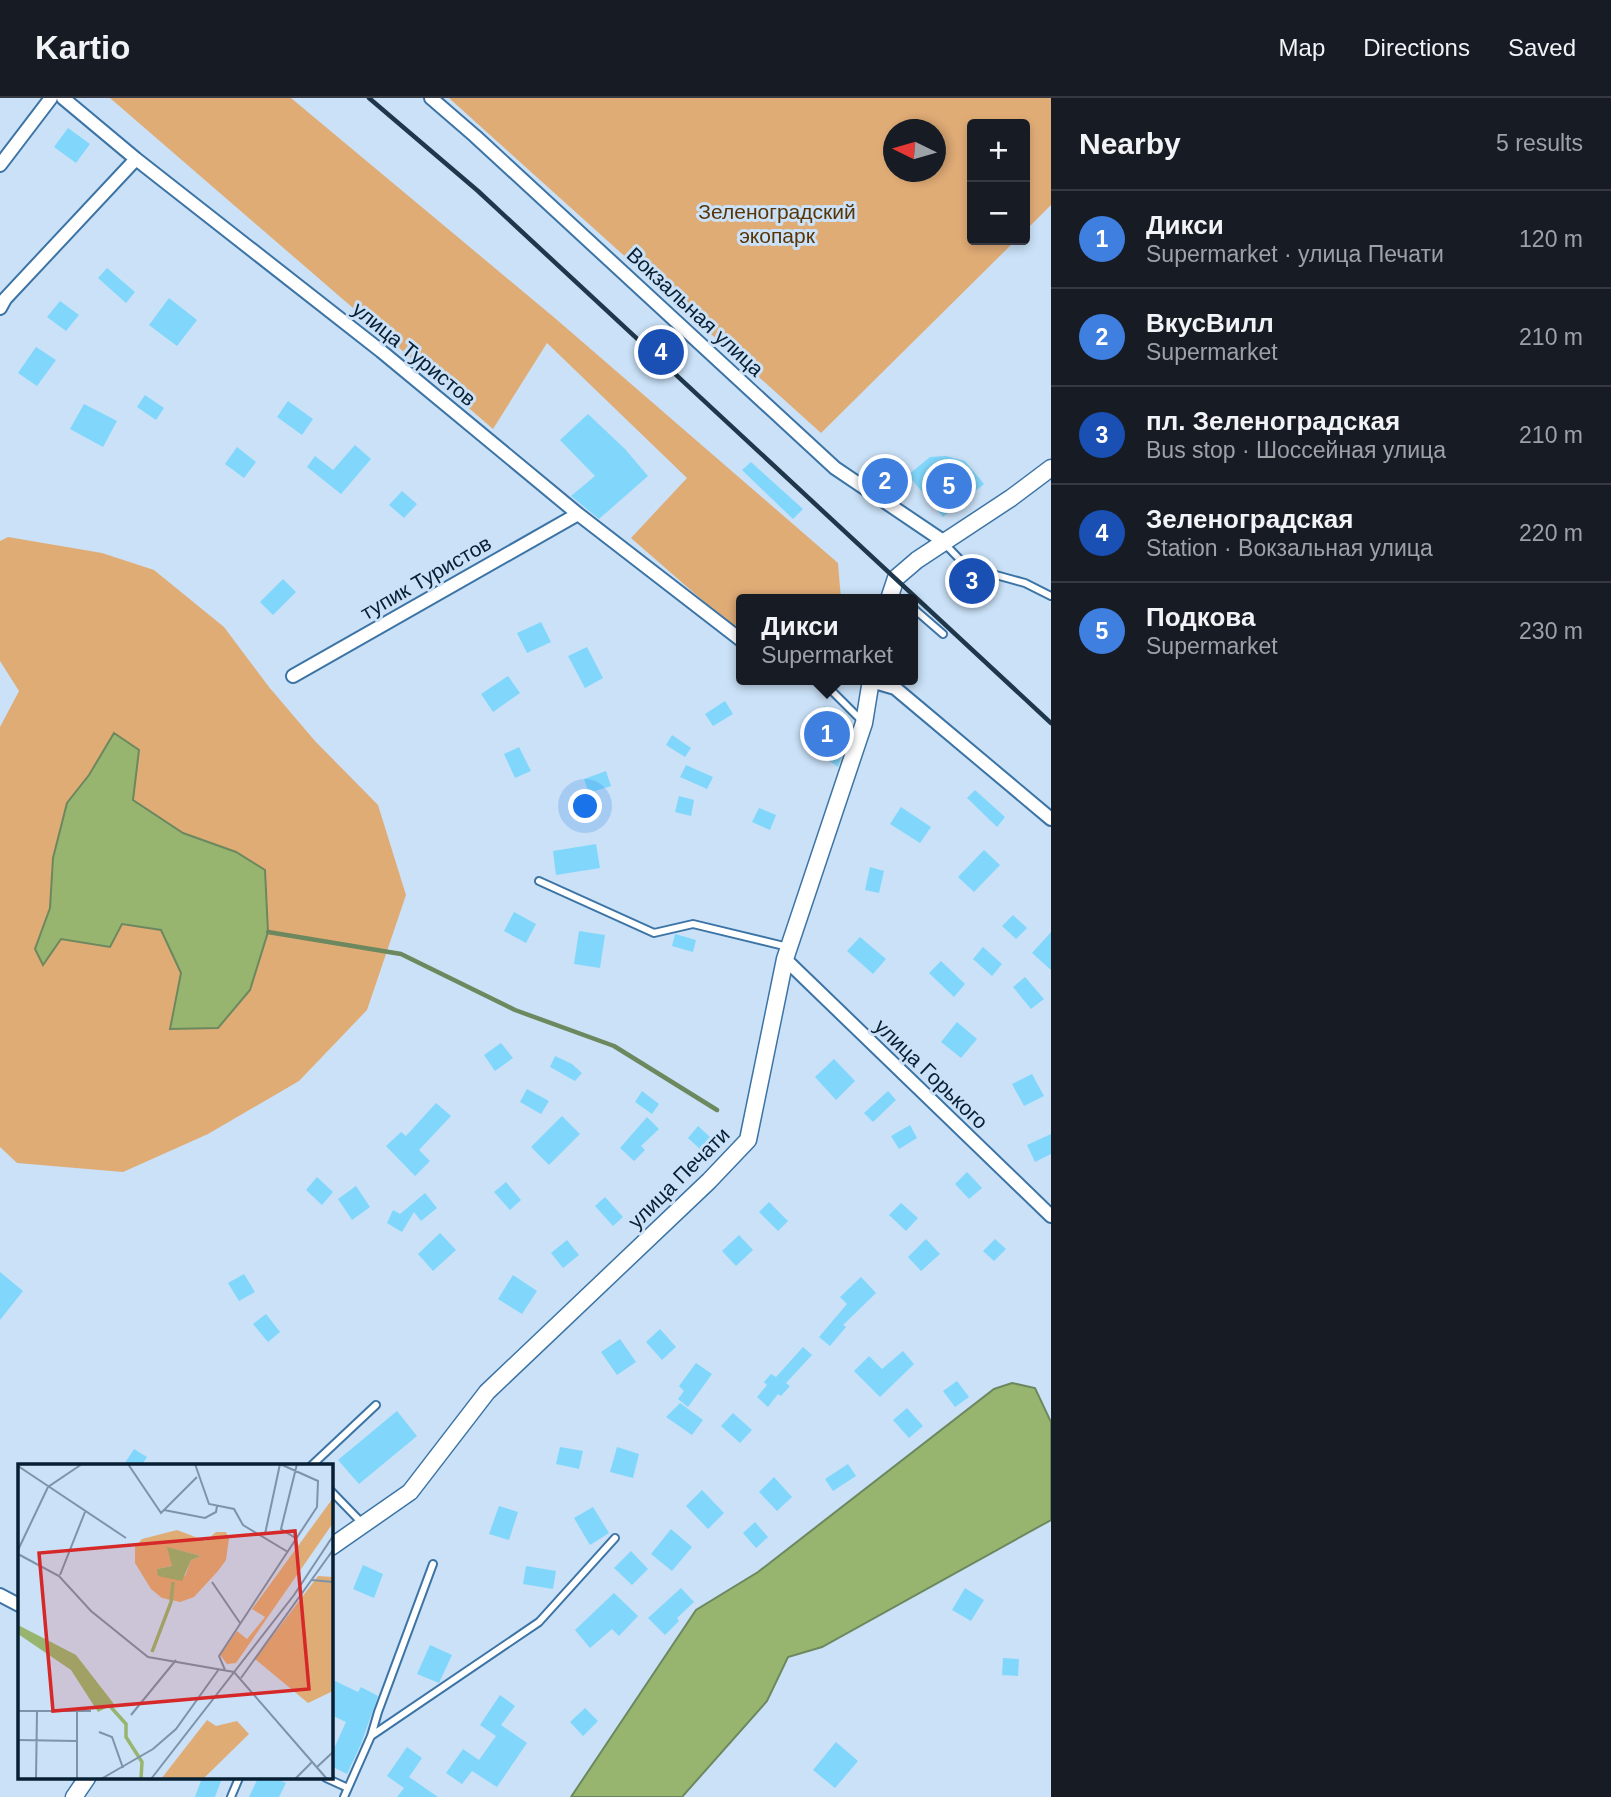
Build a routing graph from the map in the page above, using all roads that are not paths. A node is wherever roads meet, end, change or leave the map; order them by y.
1 (51, 98) edge
2 (63, 98) edge
3 (431, 98) edge
4 (136, 159) junction
5 (0, 165) edge
6 (2, 302) edge
7 (1051, 468) edge
8 (578, 513) junction
9 (943, 541) junction
10 (893, 594) edge
11 (1051, 596) edge
12 (918, 612) edge
13 (943, 634) dead end
14 (736, 636) edge
15 (293, 676) dead end
16 (826, 685) edge
17 (870, 685) edge
18 (886, 685) edge
19 (864, 723) junction
20 (1051, 819) edge
21 (539, 881) dead end
22 (788, 953) junction
23 (1051, 1216) edge
24 (376, 1405) dead end
25 (313, 1464) edge
26 (332, 1492) edge
27 (363, 1524) junction
28 (615, 1538) dead end
29 (332, 1546) edge
30 (433, 1564) dead end
31 (0, 1595) edge
32 (18, 1604) edge
33 (371, 1735) junction
34 (86, 1780) edge
35 (238, 1780) edge
36 (330, 1780) edge
37 (348, 1788) junction
38 (74, 1797) edge
39 (231, 1797) edge
40 (344, 1797) edge

1 - 5 street
2 - 4 street, улица Туристов
3 - 9 street, Вокзальная улица
4 - 6 street
4 - 8 street, улица Туристов
7 - 9 street
8 - 14 street, улица Туристов
8 - 15 street, тупик Туристов
9 - 10 street
9 - 11 lane
12 - 13 lane
16 - 19 lane
17 - 19 street, улица Печати
18 - 20 street
19 - 22 street, улица Печати
21 - 22 lane
22 - 23 street, улица Горького
22 - 27 street, улица Печати
24 - 25 lane
26 - 27 lane
27 - 29 street, улица Печати
28 - 33 lane
30 - 33 lane
31 - 32 street
33 - 37 lane
34 - 38 street
35 - 39 lane
36 - 37 lane
37 - 40 lane

